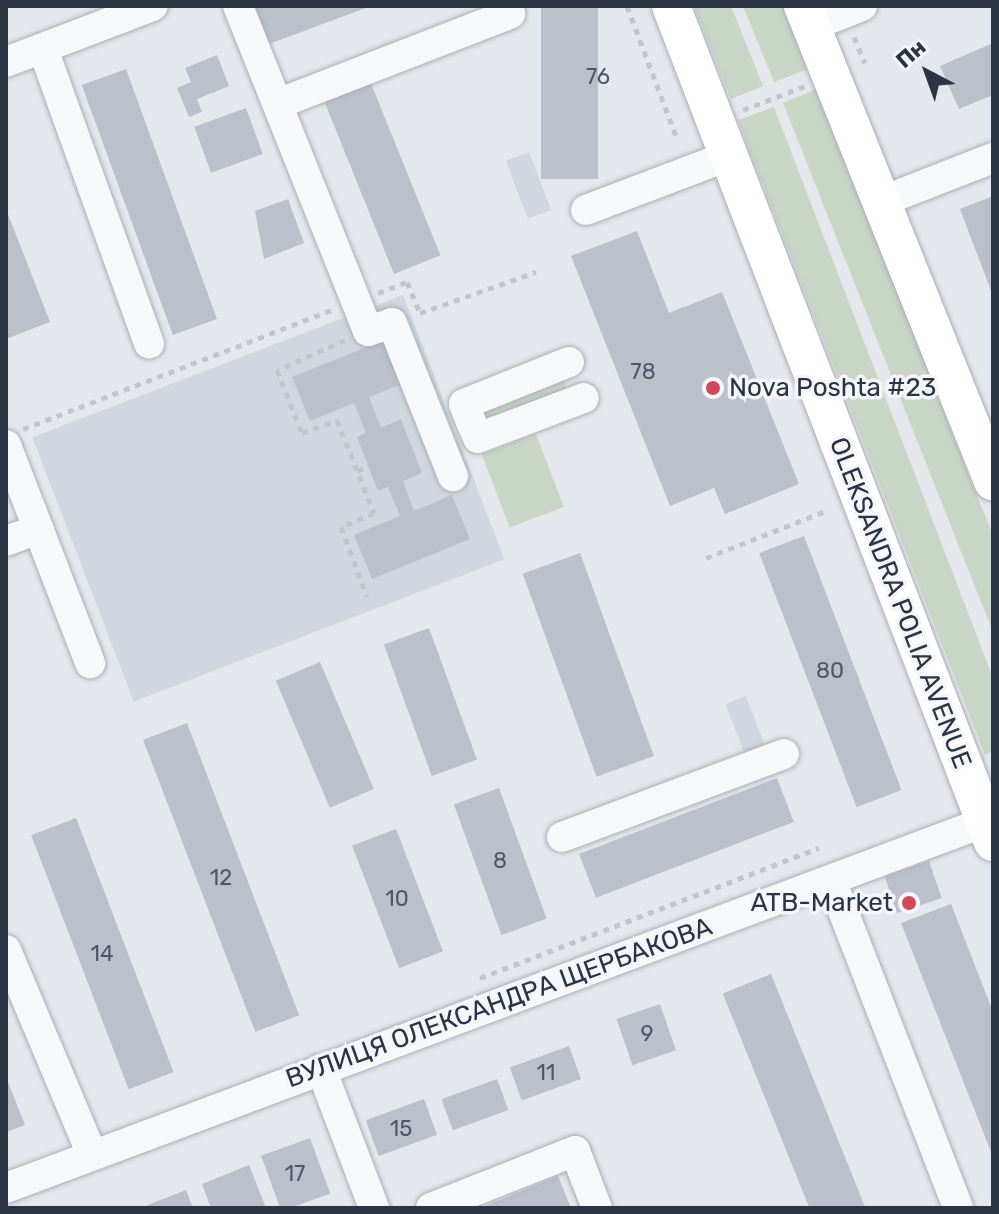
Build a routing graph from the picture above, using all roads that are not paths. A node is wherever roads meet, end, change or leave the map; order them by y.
1 (153, 6) edge
2 (238, 6) edge
3 (671, 6) edge
4 (862, 6) edge
5 (510, 14) dead end
6 (807, 16) edge
7 (43, 49) junction
8 (6, 62) edge
9 (280, 103) junction
10 (728, 156) junction
11 (993, 158) edge
12 (880, 202) junction
13 (586, 210) dead end
14 (149, 343) dead end
15 (569, 362) dead end
16 (584, 398) dead end
17 (6, 445) edge
18 (453, 476) dead end
19 (993, 481) edge
20 (39, 529) junction
21 (6, 541) edge
22 (90, 663) dead end
23 (784, 754) dead end
24 (990, 828) edge
25 (562, 837) dead end
26 (831, 880) junction
27 (6, 950) edge
28 (321, 1069) junction
29 (92, 1155) junction
30 (6, 1188) edge
31 (374, 1208) edge
32 (431, 1208) edge
33 (597, 1208) edge
34 (958, 1208) edge

1 - 7 street
2 - 9 street
3 - 10 main road, OLEKSANDRA POLIA AVENUE
4 - 6 street
5 - 9 street
6 - 12 main road
7 - 8 street
7 - 14 street
9 - 18 street
10 - 13 street
10 - 24 main road, OLEKSANDRA POLIA AVENUE
11 - 12 street
12 - 19 main road
15 - 16 street
17 - 20 street
20 - 21 street
20 - 22 street
23 - 25 street
24 - 26 street, ВУЛИЦЯ ОЛЕКСАНДРА ЩЕРБАКОВА
26 - 28 street, ВУЛИЦЯ ОЛЕКСАНДРА ЩЕРБАКОВА
26 - 34 street
27 - 29 street
28 - 29 street, ВУЛИЦЯ ОЛЕКСАНДРА ЩЕРБАКОВА
28 - 31 street
29 - 30 street, ВУЛИЦЯ ОЛЕКСАНДРА ЩЕРБАКОВА
32 - 33 street

